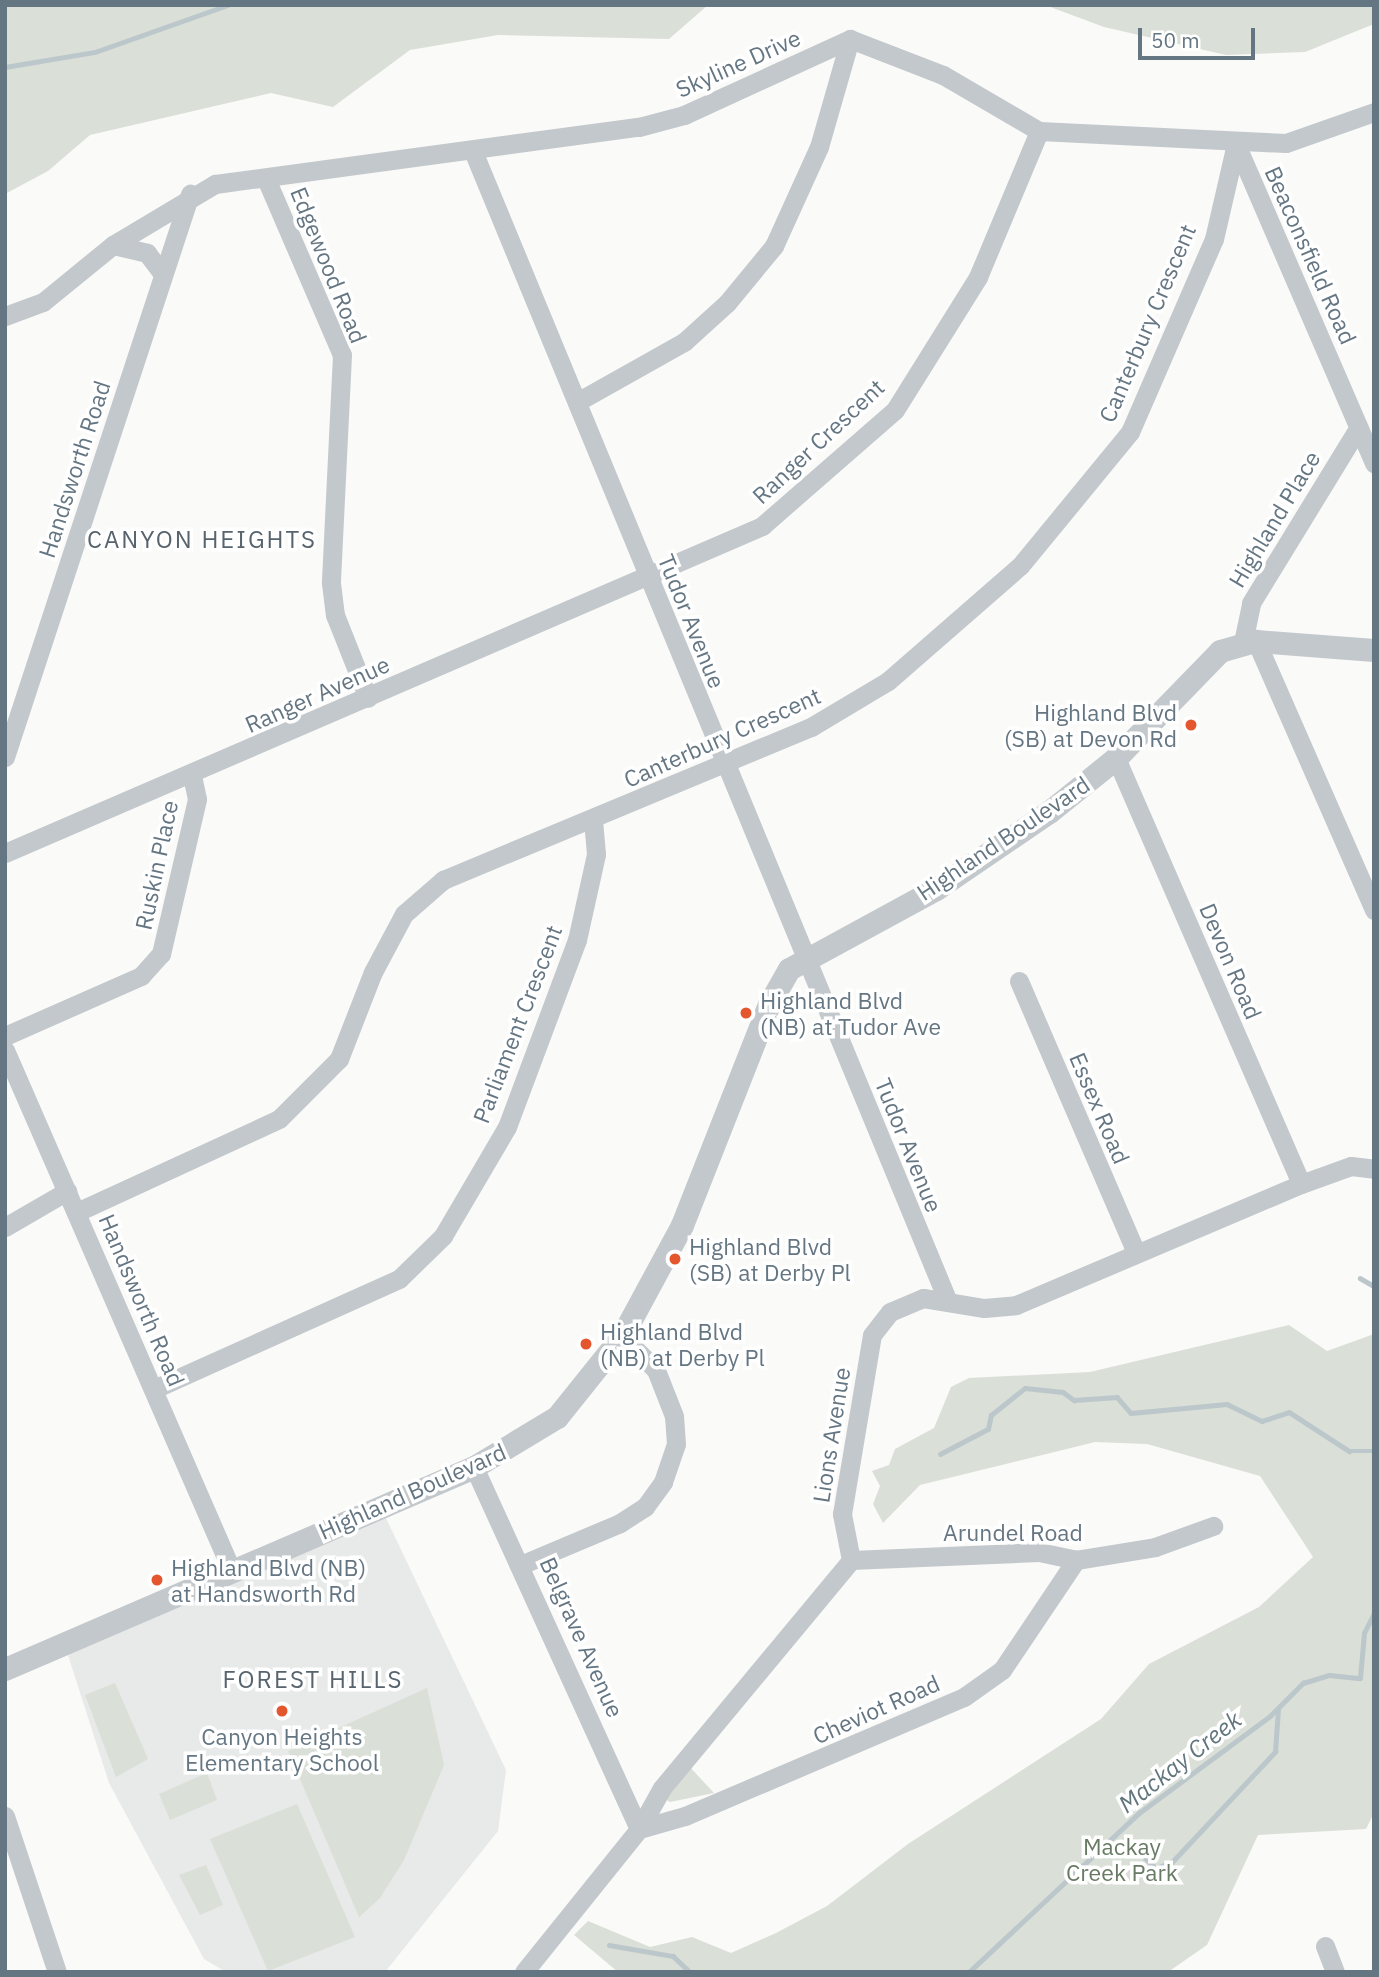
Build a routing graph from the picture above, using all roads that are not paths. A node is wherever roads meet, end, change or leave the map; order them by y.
1 (850, 39) junction
2 (1374, 112) edge
3 (1039, 131) junction
4 (1236, 144) junction
5 (473, 151) junction
6 (267, 181) junction
7 (190, 194) junction
8 (113, 245) junction
9 (162, 274) junction
10 (5, 316) edge
11 (577, 402) junction
12 (1359, 427) junction
13 (1374, 463) edge
14 (648, 579) junction
15 (1250, 641) junction
16 (1374, 650) edge
17 (368, 698) junction
18 (5, 757) edge
19 (1116, 758) junction
20 (724, 765) junction
21 (192, 775) junction
22 (593, 821) junction
23 (5, 853) edge
24 (1374, 909) edge
25 (803, 956) junction
26 (1019, 981) dead end
27 (5, 1036) edge
28 (5, 1050) edge
29 (1374, 1169) edge
30 (1301, 1184) junction
31 (68, 1191) junction
32 (77, 1212) junction
33 (5, 1227) edge
34 (1136, 1254) junction
35 (948, 1302) junction
36 (622, 1336) junction
37 (154, 1389) junction
38 (474, 1467) junction
39 (1213, 1526) dead end
40 (850, 1560) junction
41 (1076, 1560) junction
42 (523, 1564) junction
43 (231, 1569) junction
44 (5, 1669) edge
45 (5, 1816) edge
46 (639, 1829) junction
47 (1325, 1946) dead end
48 (57, 1972) edge
49 (524, 1972) edge
50 (1335, 1972) edge

1 - 3 street
1 - 5 street, Skyline Drive
1 - 11 street
2 - 4 street
3 - 4 street
3 - 14 street, Ranger Crescent
4 - 12 street, Beaconsfield Road
4 - 20 street, Canterbury Crescent
5 - 6 street, Skyline Drive
5 - 11 street, Tudor Avenue
6 - 7 street, Skyline Drive
6 - 17 street, Edgewood Road
7 - 8 street, Skyline Drive
7 - 9 street, Handsworth Road
8 - 9 street
8 - 10 street, Skyline Drive
9 - 18 street, Handsworth Road
11 - 14 street, Tudor Avenue
12 - 13 street, Beaconsfield Road
12 - 15 street, Highland Place
14 - 17 street, Ranger Avenue
14 - 20 street, Tudor Avenue
15 - 16 street
15 - 19 street, Highland Boulevard
15 - 24 street
17 - 21 street, Ranger Avenue
19 - 25 street, Highland Boulevard
19 - 30 street, Devon Road
20 - 22 street, Canterbury Crescent
20 - 25 street, Tudor Avenue
21 - 23 street, Ranger Avenue
21 - 27 street, Ruskin Place
22 - 32 street, Canterbury Crescent
22 - 37 street, Parliament Crescent
25 - 35 street, Tudor Avenue
25 - 36 street, Highland Boulevard
26 - 34 street, Essex Road
28 - 31 street, Handsworth Road
29 - 30 street, Lions Avenue
30 - 34 street, Lions Avenue
31 - 32 street, Handsworth Road
31 - 33 street
32 - 37 street, Handsworth Road
34 - 35 street, Lions Avenue
35 - 40 street, Lions Avenue
36 - 38 street, Highland Boulevard
36 - 42 street
37 - 43 street, Handsworth Road
38 - 42 street, Belgrave Avenue
38 - 43 street, Highland Boulevard
39 - 41 street, Arundel Road
40 - 41 street, Arundel Road
40 - 46 street
41 - 46 street, Cheviot Road
42 - 46 street, Belgrave Avenue
43 - 44 street, Highland Boulevard
45 - 48 street
46 - 49 street
47 - 50 street

